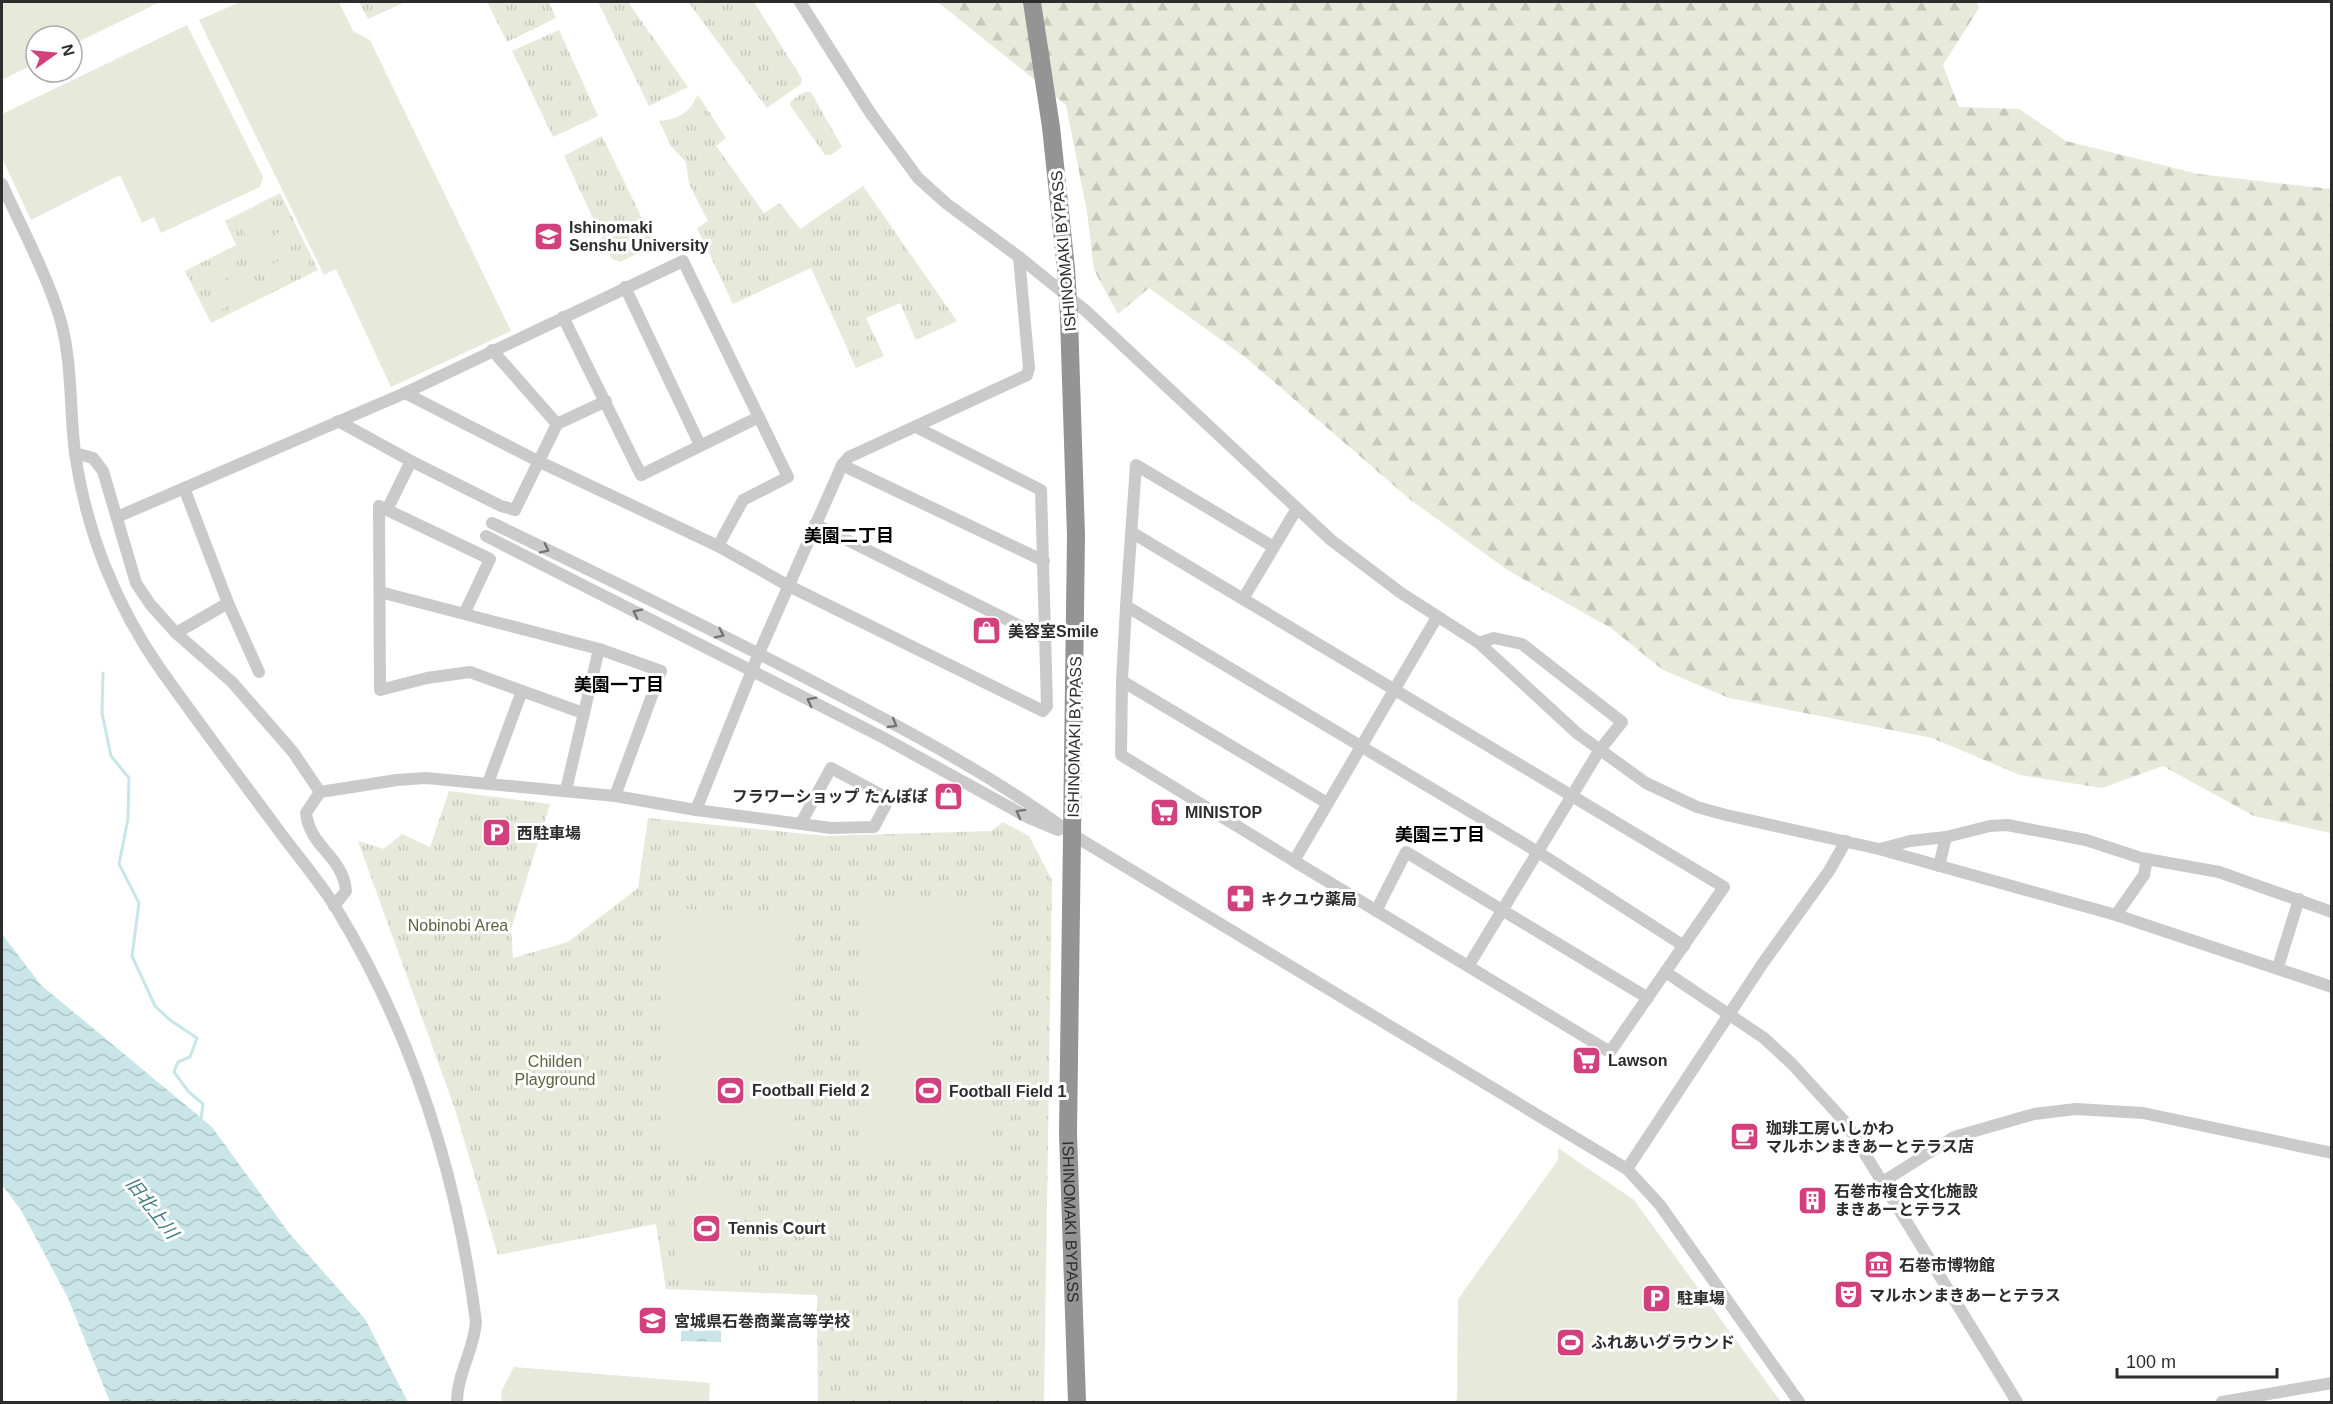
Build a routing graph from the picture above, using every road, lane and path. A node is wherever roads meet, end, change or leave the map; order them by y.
1 (800, 2) edge
2 (1032, 2) edge
3 (2, 184) edge
4 (1019, 257) junction
5 (625, 287) junction
6 (564, 317) junction
7 (492, 350) junction
8 (405, 393) junction
9 (606, 401) junction
10 (759, 417) junction
11 (338, 421) junction
12 (556, 424) junction
13 (916, 427) junction
14 (700, 445) junction
15 (75, 453) junction
16 (411, 461) junction
17 (540, 462) junction
18 (842, 465) junction
19 (184, 488) junction
20 (501, 506) junction
21 (387, 510) junction
22 (1296, 510) junction
23 (117, 517) junction
24 (492, 523) junction
25 (815, 524) junction
26 (1131, 532) junction
27 (486, 536) junction
28 (718, 546) junction
29 (1272, 546) junction
30 (477, 553) junction
31 (1044, 561) junction
32 (789, 586) junction
33 (380, 592) junction
34 (1243, 598) junction
35 (228, 603) junction
36 (1126, 606) junction
37 (465, 612) junction
38 (1437, 616) junction
39 (176, 633) junction
40 (1046, 639) junction
41 (1479, 643) junction
42 (599, 649) junction
43 (759, 653) junction
44 (752, 671) junction
45 (259, 672) dead end
46 (1122, 681) junction
47 (1396, 690) junction
48 (522, 691) junction
49 (583, 713) junction
50 (1362, 747) junction
51 (1599, 750) junction
52 (488, 783) junction
53 (566, 790) junction
54 (321, 792) junction
55 (615, 795) junction
56 (1572, 796) junction
57 (1327, 803) junction
58 (696, 810) junction
59 (801, 823) junction
60 (1073, 835) junction
61 (1946, 837) junction
62 (1846, 841) junction
63 (1879, 849) junction
64 (1538, 852) junction
65 (2147, 860) junction
66 (1294, 861) junction
67 (1939, 866) junction
68 (2299, 899) junction
69 (334, 906) junction
70 (1504, 909) junction
71 (1376, 911) junction
72 (2331, 912) edge
73 (2116, 915) junction
74 (1684, 946) junction
75 (1469, 965) junction
76 (2278, 967) junction
77 (1667, 973) junction
78 (2331, 987) edge
79 (1648, 998) junction
80 (1731, 1014) junction
81 (2331, 1153) edge
82 (1627, 1169) junction
83 (1884, 1181) junction
84 (2331, 1383) edge
85 (456, 1402) edge
86 (1077, 1402) edge
87 (1799, 1402) edge
88 (2017, 1402) edge
89 (2222, 1402) edge

1 - 4 street
2 - 60 highway, ISHINOMAKI BYPASS, bridge
3 - 15 street
4 - 13 street
4 - 22 street
5 - 6 street
5 - 10 street
5 - 14 street
6 - 7 street
6 - 9 street
7 - 8 street
7 - 12 street
8 - 11 street
8 - 17 street
9 - 12 street
9 - 14 street
10 - 14 street
10 - 28 street
11 - 16 street
11 - 19 street
12 - 17 street
13 - 18 street
13 - 31 street
15 - 23 street
15 - 69 street
16 - 20 street
16 - 21 street
17 - 20 street
17 - 28 street
18 - 25 street
18 - 31 street
19 - 23 street
19 - 35 street
20 - 24 street
21 - 30 street
21 - 33 street
22 - 29 street
22 - 38 street
23 - 39 street
24 - 27 street
24 -> 43 street
25 - 32 street
25 - 40 street
26 - 29 street
26 - 34 street
26 - 36 street
27 - 30 street
44 -> 27 street
28 - 32 street
29 - 34 street
30 - 37 street
31 - 40 street
32 - 40 street
32 - 43 street
33 - 37 street
33 - 48 street
34 - 47 street
35 - 39 street
35 - 45 street
36 - 46 street
36 - 50 street
37 - 42 street
38 - 41 street
38 - 47 street
39 - 54 street
41 - 51 street
41 - 51 street
42 - 49 street
42 - 55 street
43 - 44 street
43 -> 60 street
44 - 58 street
60 -> 44 street
46 - 57 street
46 - 66 street
47 - 50 street
47 - 56 street
48 - 49 street
48 - 52 street
49 - 53 street
50 - 57 street
50 - 64 street
51 - 56 street
51 - 62 street
52 - 53 street
52 - 54 street
53 - 55 street
54 - 69 street
55 - 58 street
56 - 64 street
56 - 74 street
57 - 66 street
58 - 59 street
59 - 59 street
60 - 82 street
60 - 86 highway, ISHINOMAKI BYPASS
61 - 63 street
61 - 65 street
61 - 67 street
62 - 63 street
62 - 80 street
63 - 67 street
64 - 70 street
64 - 74 street
65 - 68 street
65 - 73 street
66 - 71 street
67 - 73 street
68 - 72 street
68 - 76 street
69 - 85 street
70 - 71 street
70 - 75 street
70 - 79 street
71 - 75 street
73 - 76 street
74 - 77 street
75 - 79 street
76 - 78 street
77 - 79 street
77 - 80 street
80 - 82 street
80 - 83 street
81 - 83 street
82 - 87 street
83 - 88 street
84 - 89 street

